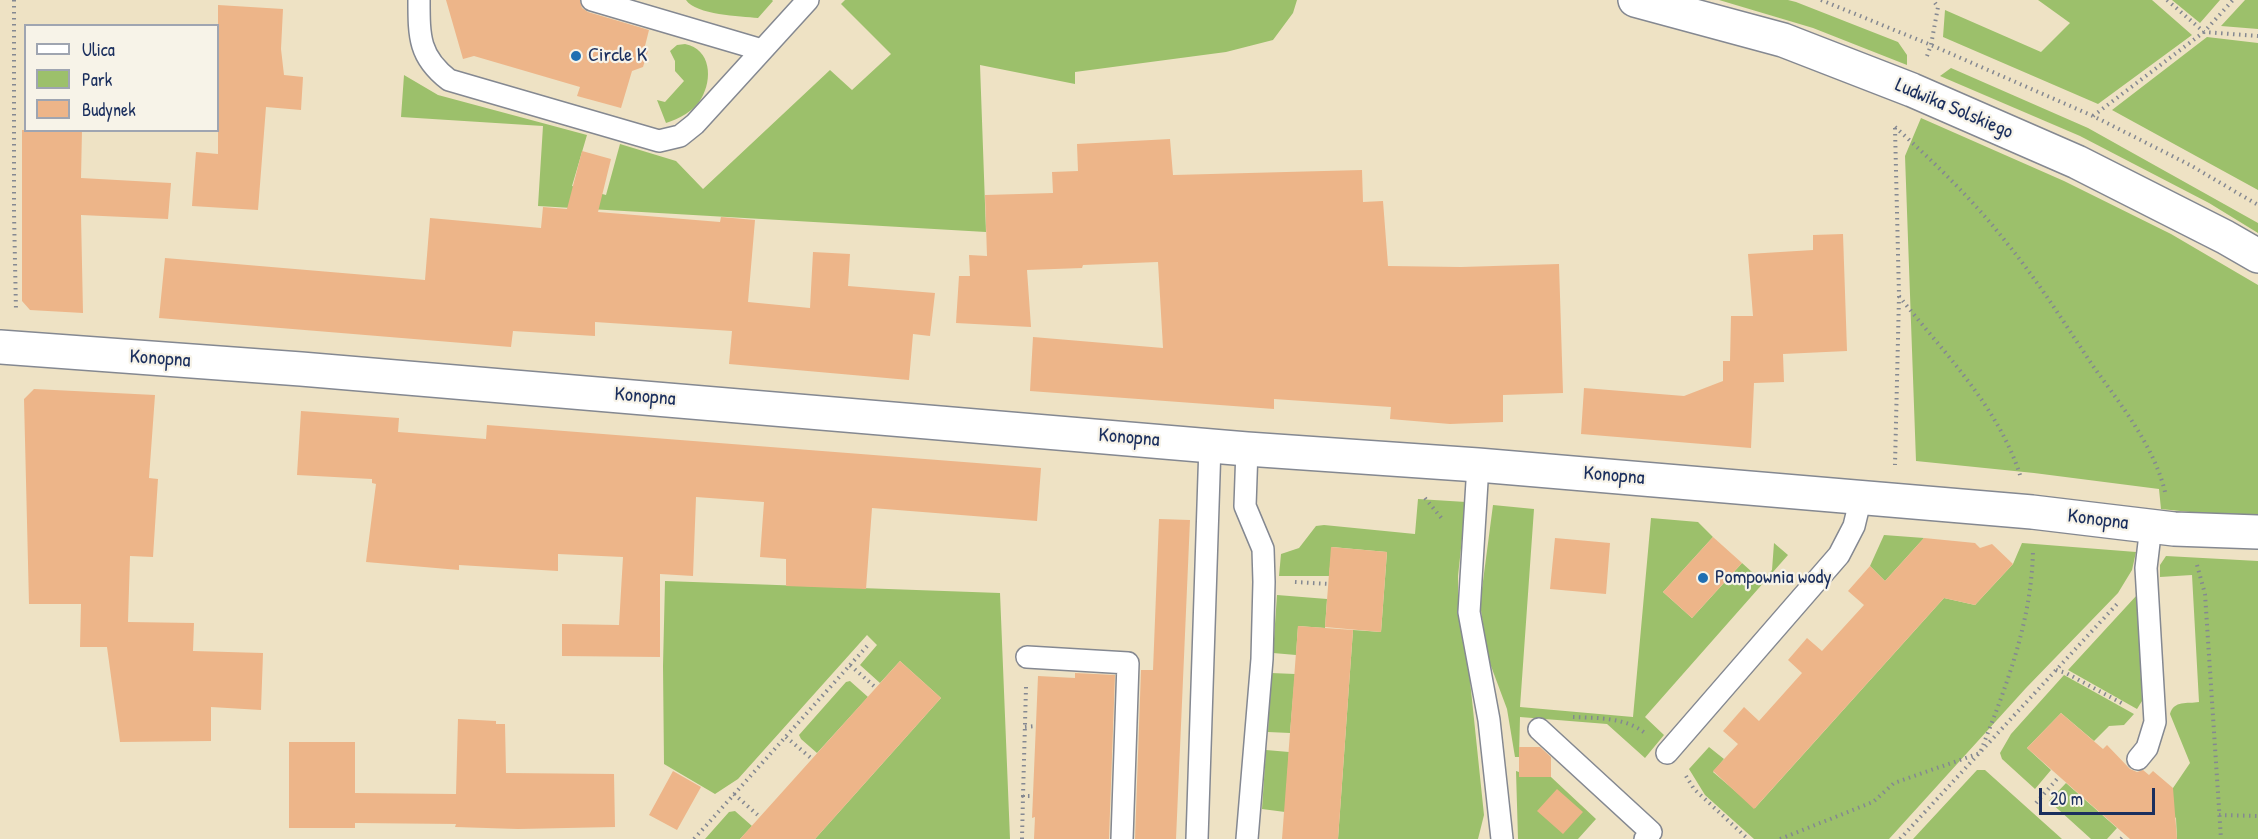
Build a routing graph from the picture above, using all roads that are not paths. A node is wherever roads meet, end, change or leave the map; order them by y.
1 (419, 0) edge
2 (592, 0) edge
3 (808, 0) edge
4 (1635, 0) edge
5 (762, 50) junction
6 (2258, 256) edge
7 (0, 347) edge
8 (1210, 445) junction
9 (1247, 449) junction
10 (1478, 465) junction
11 (1861, 497) junction
12 (2163, 528) junction
13 (2258, 532) edge
14 (1027, 657) road end
15 (1539, 729) dead end
16 (1667, 753) road end
17 (2138, 759) dead end
18 (1122, 839) edge
19 (1197, 839) edge
20 (1246, 839) edge
21 (1502, 839) edge
22 (1645, 839) edge

1 - 5 lane
2 - 5 lane
3 - 5 lane
4 - 6 street, Ludwika Solskiego
7 - 8 street, Konopna
8 - 9 street, Konopna
8 - 19 lane
9 - 10 street, Konopna
9 - 20 lane
10 - 11 street, Konopna
10 - 21 lane
11 - 12 street, Konopna
11 - 16 lane
12 - 13 street, Konopna
12 - 17 lane
14 - 18 lane
15 - 22 lane

